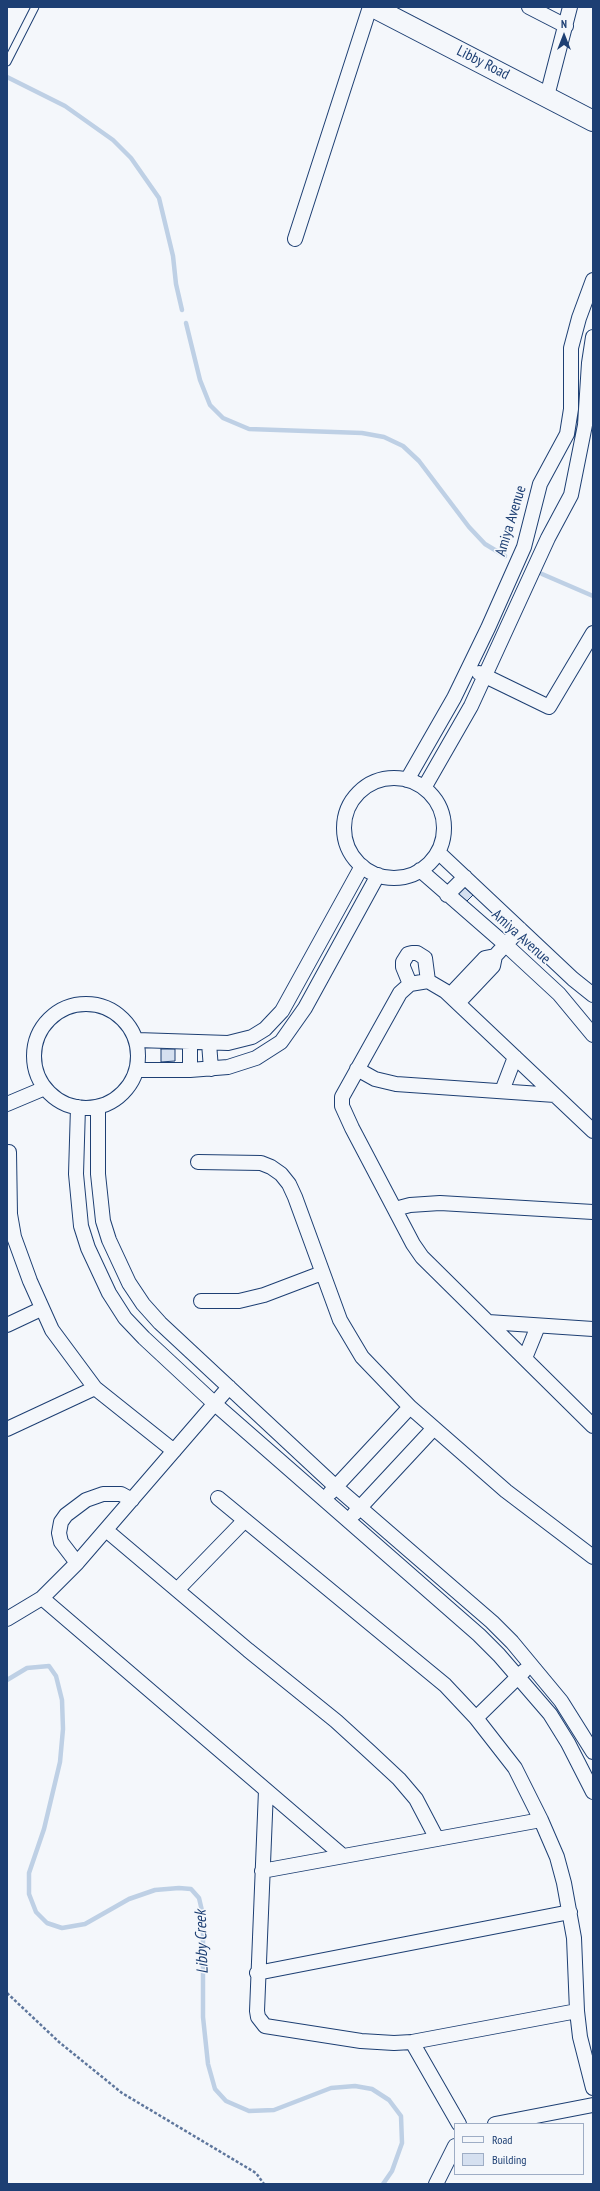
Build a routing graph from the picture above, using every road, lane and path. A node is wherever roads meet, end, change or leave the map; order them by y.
1 (35, 7) edge
2 (529, 7) edge
3 (570, 7) edge
4 (378, 8) edge
5 (566, 26) junction
6 (7, 62) edge
7 (547, 96) junction
8 (593, 121) edge
9 (295, 239) dead end
10 (593, 280) edge
11 (593, 337) edge
12 (593, 633) edge
13 (470, 668) junction
14 (486, 676) junction
15 (407, 780) junction
16 (424, 788) junction
17 (438, 852) junction
18 (362, 866) junction
19 (420, 870) junction
20 (378, 875) junction
21 (465, 877) junction
22 (447, 895) junction
23 (492, 903) junction
24 (476, 920) junction
25 (520, 929) junction
26 (506, 945) junction
27 (428, 982) junction
28 (410, 984) junction
29 (593, 995) edge
30 (454, 999) junction
31 (593, 1034) edge
32 (137, 1040) junction
33 (190, 1042) junction
34 (209, 1043) junction
35 (515, 1057) junction
36 (211, 1069) junction
37 (356, 1069) junction
38 (137, 1070) junction
39 (190, 1070) junction
40 (45, 1088) junction
41 (502, 1091) junction
42 (554, 1094) junction
43 (7, 1104) edge
44 (78, 1107) junction
45 (98, 1107) junction
46 (593, 1131) edge
47 (9, 1152) dead end
48 (198, 1162) dead end
49 (395, 1209) junction
50 (593, 1212) edge
51 (8, 1215) edge
52 (322, 1273) junction
53 (201, 1301) dead end
54 (41, 1309) junction
55 (488, 1322) junction
56 (7, 1325) edge
57 (538, 1326) junction
58 (593, 1330) edge
59 (524, 1358) junction
60 (229, 1387) junction
61 (95, 1388) junction
62 (215, 1404) junction
63 (410, 1407) junction
64 (593, 1426) edge
65 (434, 1428) junction
66 (7, 1429) edge
67 (174, 1451) junction
68 (336, 1487) junction
69 (218, 1498) dead end
70 (132, 1500) junction
71 (324, 1501) junction
72 (360, 1508) junction
73 (245, 1520) junction
74 (347, 1521) junction
75 (106, 1530) junction
76 (593, 1557) edge
77 (77, 1563) junction
78 (177, 1590) junction
79 (42, 1598) junction
80 (7, 1619) edge
81 (530, 1664) junction
82 (518, 1676) junction
83 (476, 1718) junction
84 (593, 1752) edge
85 (266, 1790) junction
86 (593, 1792) edge
87 (541, 1820) junction
88 (437, 1839) junction
89 (343, 1856) junction
90 (262, 1871) junction
91 (570, 1912) junction
92 (257, 1973) junction
93 (7, 1993) edge
94 (576, 2011) junction
95 (412, 2042) junction
96 (593, 2088) edge
97 (593, 2105) edge
98 (458, 2123) edge
99 (500, 2123) edge
100 (454, 2148) edge
101 (264, 2184) edge
102 (436, 2184) edge

1 - 6 lane
2 - 5 street
3 - 5 street
4 - 7 main road, Libby Road
4 - 9 street
5 - 7 street
7 - 8 main road, Libby Road
10 - 13 street, Amiya Avenue
11 - 14 street
12 - 14 street
13 - 14 street
13 - 15 street, Amiya Avenue
14 - 16 street
15 - 16 street
15 - 18 street
16 - 17 street
17 - 19 street
17 - 21 street, Amiya Avenue
18 - 20 street
18 - 34 street
19 - 20 street
19 - 22 street, Amiya Avenue
20 - 36 street
21 - 22 street
21 - 23 street, Amiya Avenue
22 - 24 street, Amiya Avenue
23 - 24 street
23 - 25 street, Amiya Avenue
24 - 26 street, Amiya Avenue
25 - 26 street
25 - 29 street, Amiya Avenue
26 - 30 street
26 - 31 street, Amiya Avenue
27 - 28 street
27 - 28 street
27 - 30 street
28 - 37 street
30 - 35 street
32 - 33 street
32 - 38 street
32 - 40 street
33 - 34 street
33 - 39 street
34 - 36 street
35 - 41 street
35 - 42 street
36 - 39 street
37 - 41 street
37 - 49 street
38 - 39 street
38 - 45 street
40 - 43 street
40 - 44 street
41 - 42 street
42 - 46 street
44 - 45 street
44 - 62 street
45 - 60 street
47 - 51 street
48 - 52 street
49 - 50 street
49 - 55 street
51 - 54 street
52 - 53 street
52 - 63 street
54 - 56 street
54 - 61 street
55 - 57 street
55 - 59 street
57 - 58 street
57 - 59 street
59 - 64 street
60 - 62 street
60 - 68 street
61 - 66 street
61 - 67 street
62 - 67 street
62 - 71 street
63 - 65 street
63 - 68 street
65 - 72 street
65 - 76 street
67 - 70 street
68 - 71 street
68 - 72 street
69 - 73 street
70 - 75 street
70 - 77 street
71 - 74 street
72 - 74 street
72 - 81 street
73 - 78 street
73 - 83 street
74 - 82 street
75 - 77 street
75 - 78 street
77 - 79 street
78 - 88 street
79 - 80 street
79 - 85 street
81 - 82 street
81 - 84 street
82 - 83 street
82 - 86 street
83 - 87 street
85 - 89 street
85 - 90 street
87 - 88 street
87 - 91 street
88 - 89 street
89 - 90 street
90 - 92 street
91 - 92 street
91 - 94 street
92 - 95 street
93 - 101 path
94 - 95 street
94 - 96 street
95 - 98 street
97 - 99 street
100 - 102 street

